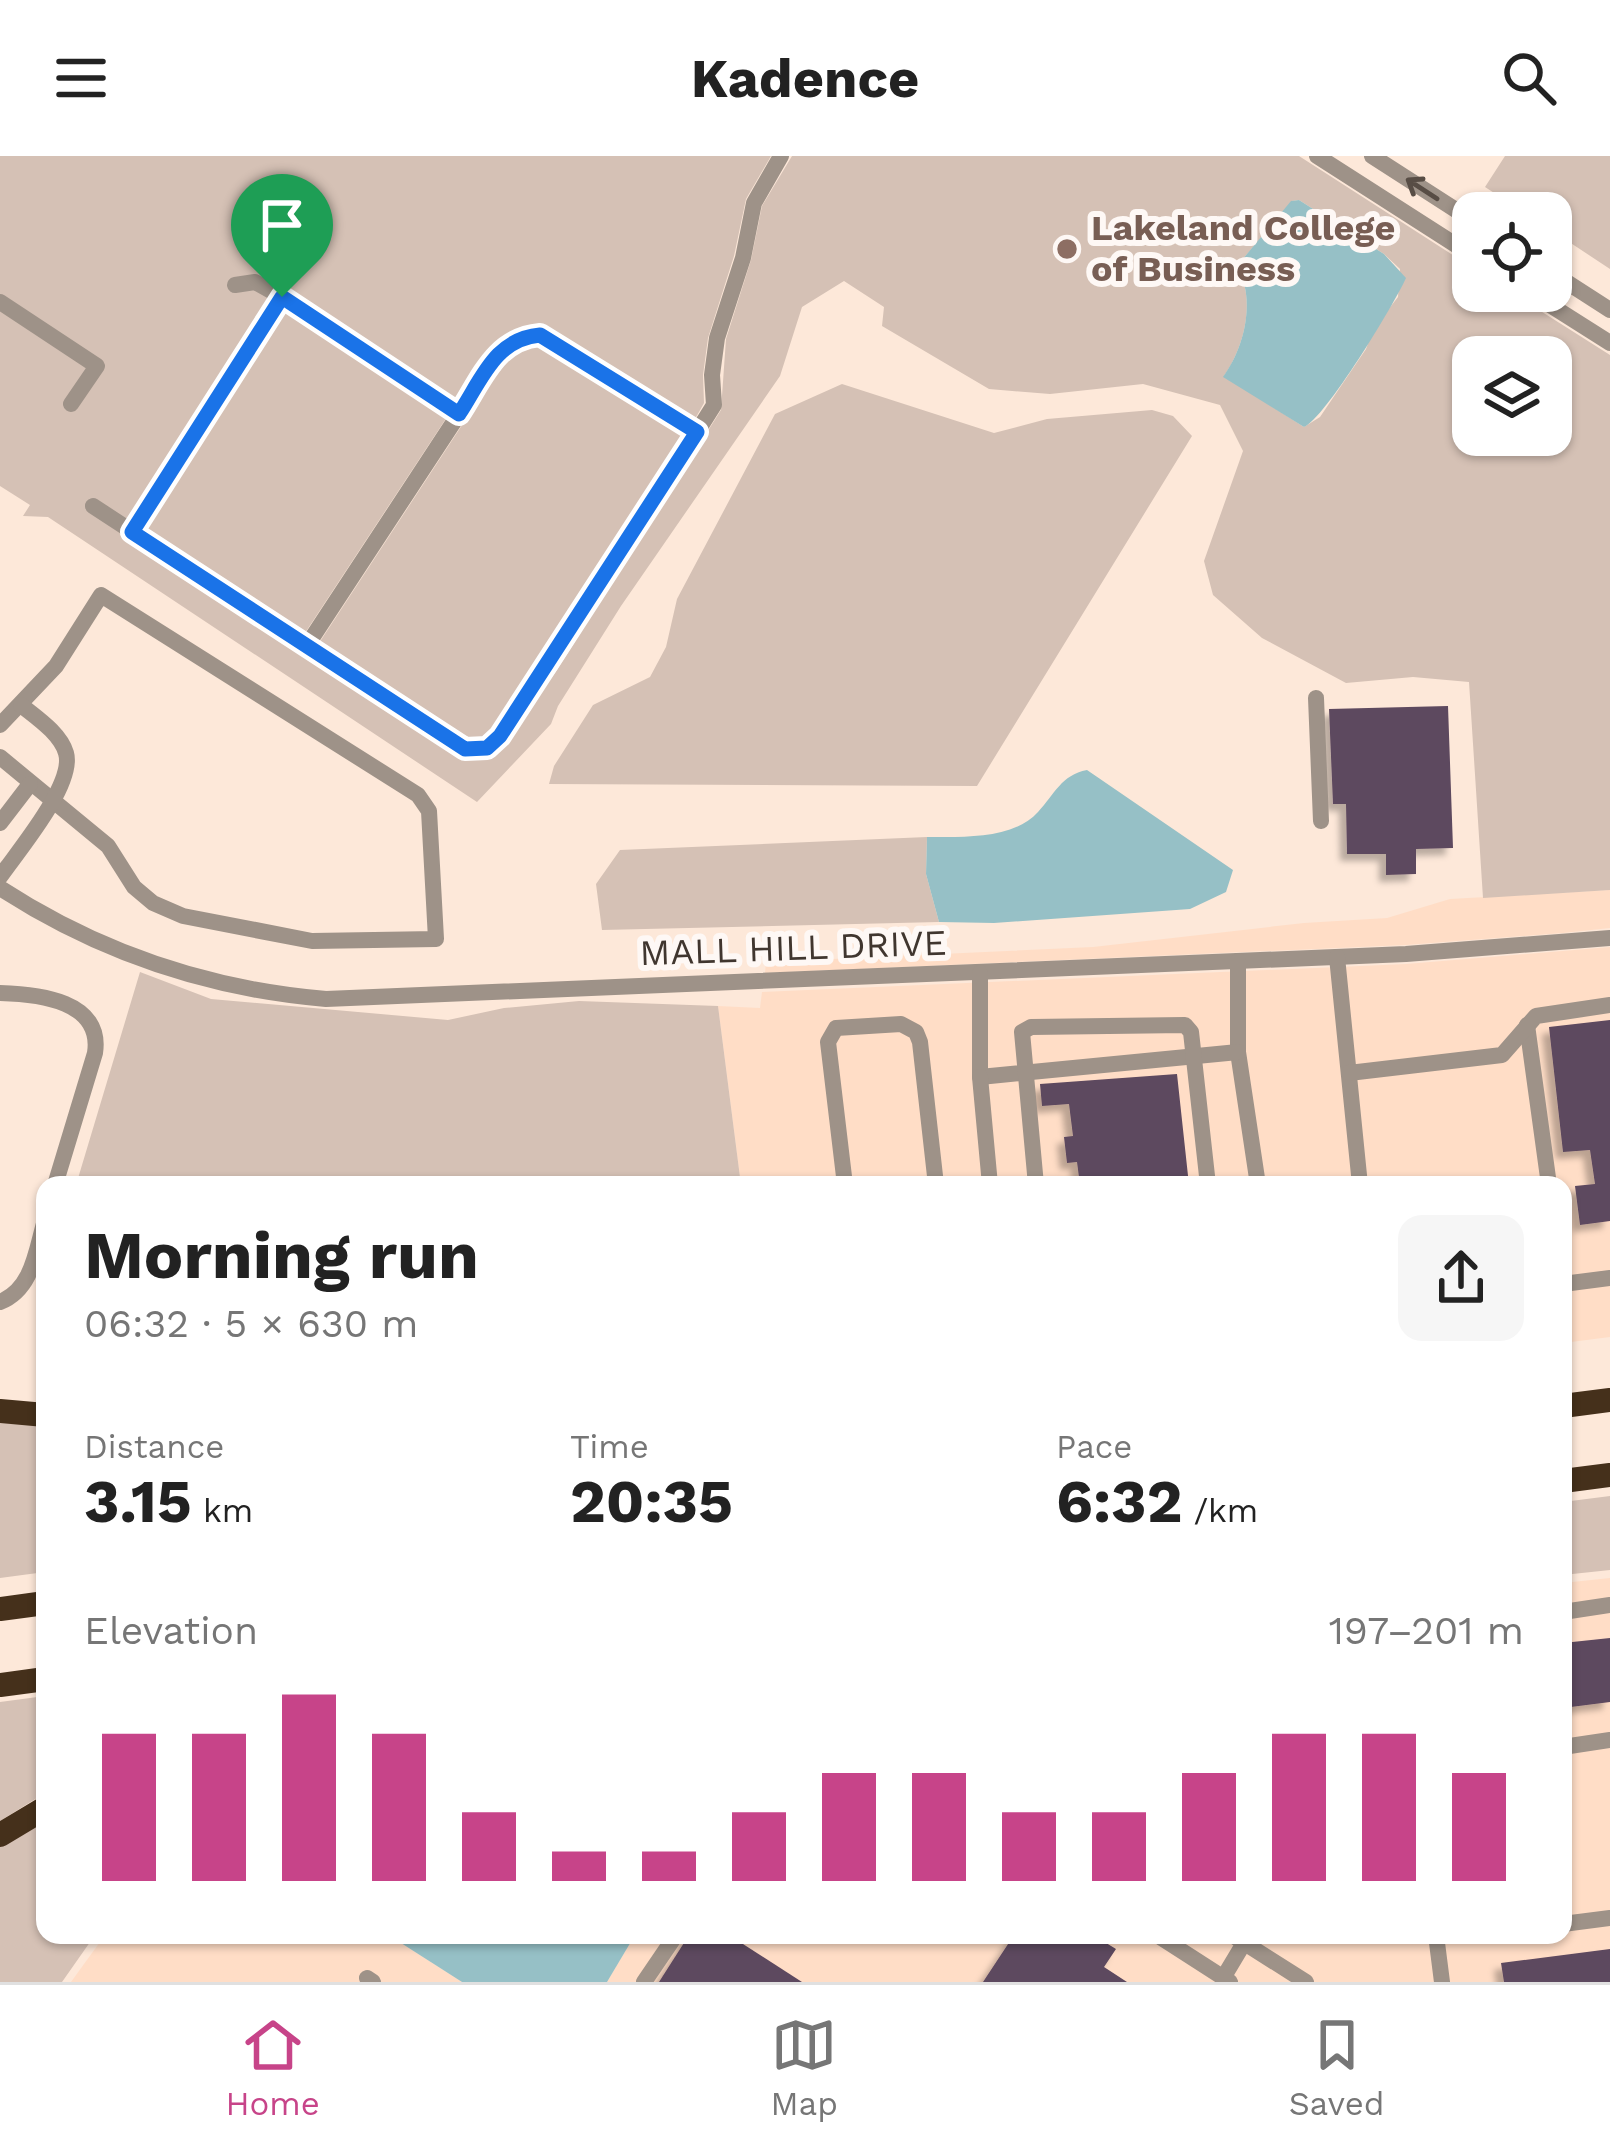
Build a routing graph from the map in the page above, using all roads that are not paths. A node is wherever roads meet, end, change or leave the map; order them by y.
1 (781, 156) edge
2 (1317, 156) edge
3 (1372, 156) edge
4 (1452, 207) edge
5 (1452, 243) edge
6 (235, 285) dead end
7 (1572, 286) edge
8 (282, 297) junction
9 (0, 302) edge
10 (1610, 310) edge
11 (1561, 312) edge
12 (1610, 343) edge
13 (71, 404) dead end
14 (459, 414) junction
15 (697, 432) junction
16 (93, 506) dead end
17 (132, 532) junction
18 (306, 646) junction
19 (1316, 698) dead end
20 (21, 705) junction
21 (0, 725) edge
22 (0, 757) edge
23 (30, 784) junction
24 (53, 801) junction
25 (4, 817) edge
26 (1321, 821) dead end
27 (33, 829) junction
28 (0, 877) edge
29 (0, 888) edge
30 (1610, 938) edge
31 (1337, 957) junction
32 (1238, 961) junction
33 (980, 973) junction
34 (0, 993) edge
35 (1610, 1005) edge
36 (1527, 1025) junction
37 (1238, 1052) junction
38 (1192, 1056) junction
39 (1023, 1072) junction
40 (1349, 1073) junction
41 (980, 1076) junction
42 (59, 1176) edge
43 (844, 1176) edge
44 (935, 1176) edge
45 (989, 1176) edge
46 (1035, 1176) edge
47 (1207, 1176) edge
48 (1257, 1176) edge
49 (1359, 1176) edge
50 (1548, 1176) edge
51 (36, 1248) edge
52 (1610, 1278) edge
53 (1572, 1283) edge
54 (0, 1302) edge
55 (1610, 1400) edge
56 (1572, 1405) edge
57 (0, 1411) edge
58 (36, 1414) edge
59 (1610, 1475) edge
60 (1572, 1480) edge
61 (36, 1604) edge
62 (1610, 1605) edge
63 (0, 1610) edge
64 (1572, 1611) edge
65 (36, 1680) edge
66 (0, 1685) edge
67 (1610, 1740) edge
68 (1572, 1746) edge
69 (36, 1813) edge
70 (0, 1835) edge
71 (1610, 1918) edge
72 (1572, 1923) edge
73 (670, 1944) edge
74 (1171, 1944) edge
75 (1237, 1944) edge
76 (1246, 1944) edge
77 (1437, 1944) edge
78 (1227, 1980) edge
79 (644, 1982) edge
80 (1306, 1982) edge
81 (1442, 1982) edge

1 - 15 street
2 - 5 street
4 -> 3 street
6 - 8 street
7 - 10 street
8 - 14 street
8 - 17 street
9 - 13 street
11 - 12 street
14 - 15 street
14 - 18 street
15 - 18 street
16 - 17 street
17 - 18 street
19 - 26 street
20 - 21 street
20 - 24 street
20 - 24 street
22 - 23 street
23 - 24 street
23 - 25 street
24 - 27 street
25 - 27 street
27 - 28 street
29 - 33 street, MALL HILL DRIVE
30 - 31 street, MALL HILL DRIVE
31 - 32 street, MALL HILL DRIVE
31 - 40 street
32 - 33 street, MALL HILL DRIVE
32 - 37 street
33 - 41 street
34 - 42 street
35 - 36 street
36 - 40 street
36 - 50 street
37 - 38 street
37 - 48 street
38 - 39 street
38 - 39 street
38 - 47 street
39 - 41 street
39 - 46 street
40 - 49 street
41 - 45 street
43 - 44 street
51 - 54 street
52 - 53 street
55 - 56 highway
57 - 58 highway
59 - 60 highway
61 - 63 highway
62 - 64 street
65 - 66 highway
67 - 68 street
69 - 70 highway
71 - 72 street
73 - 79 street
74 - 78 street
75 - 78 street
76 - 80 street
77 - 81 street

